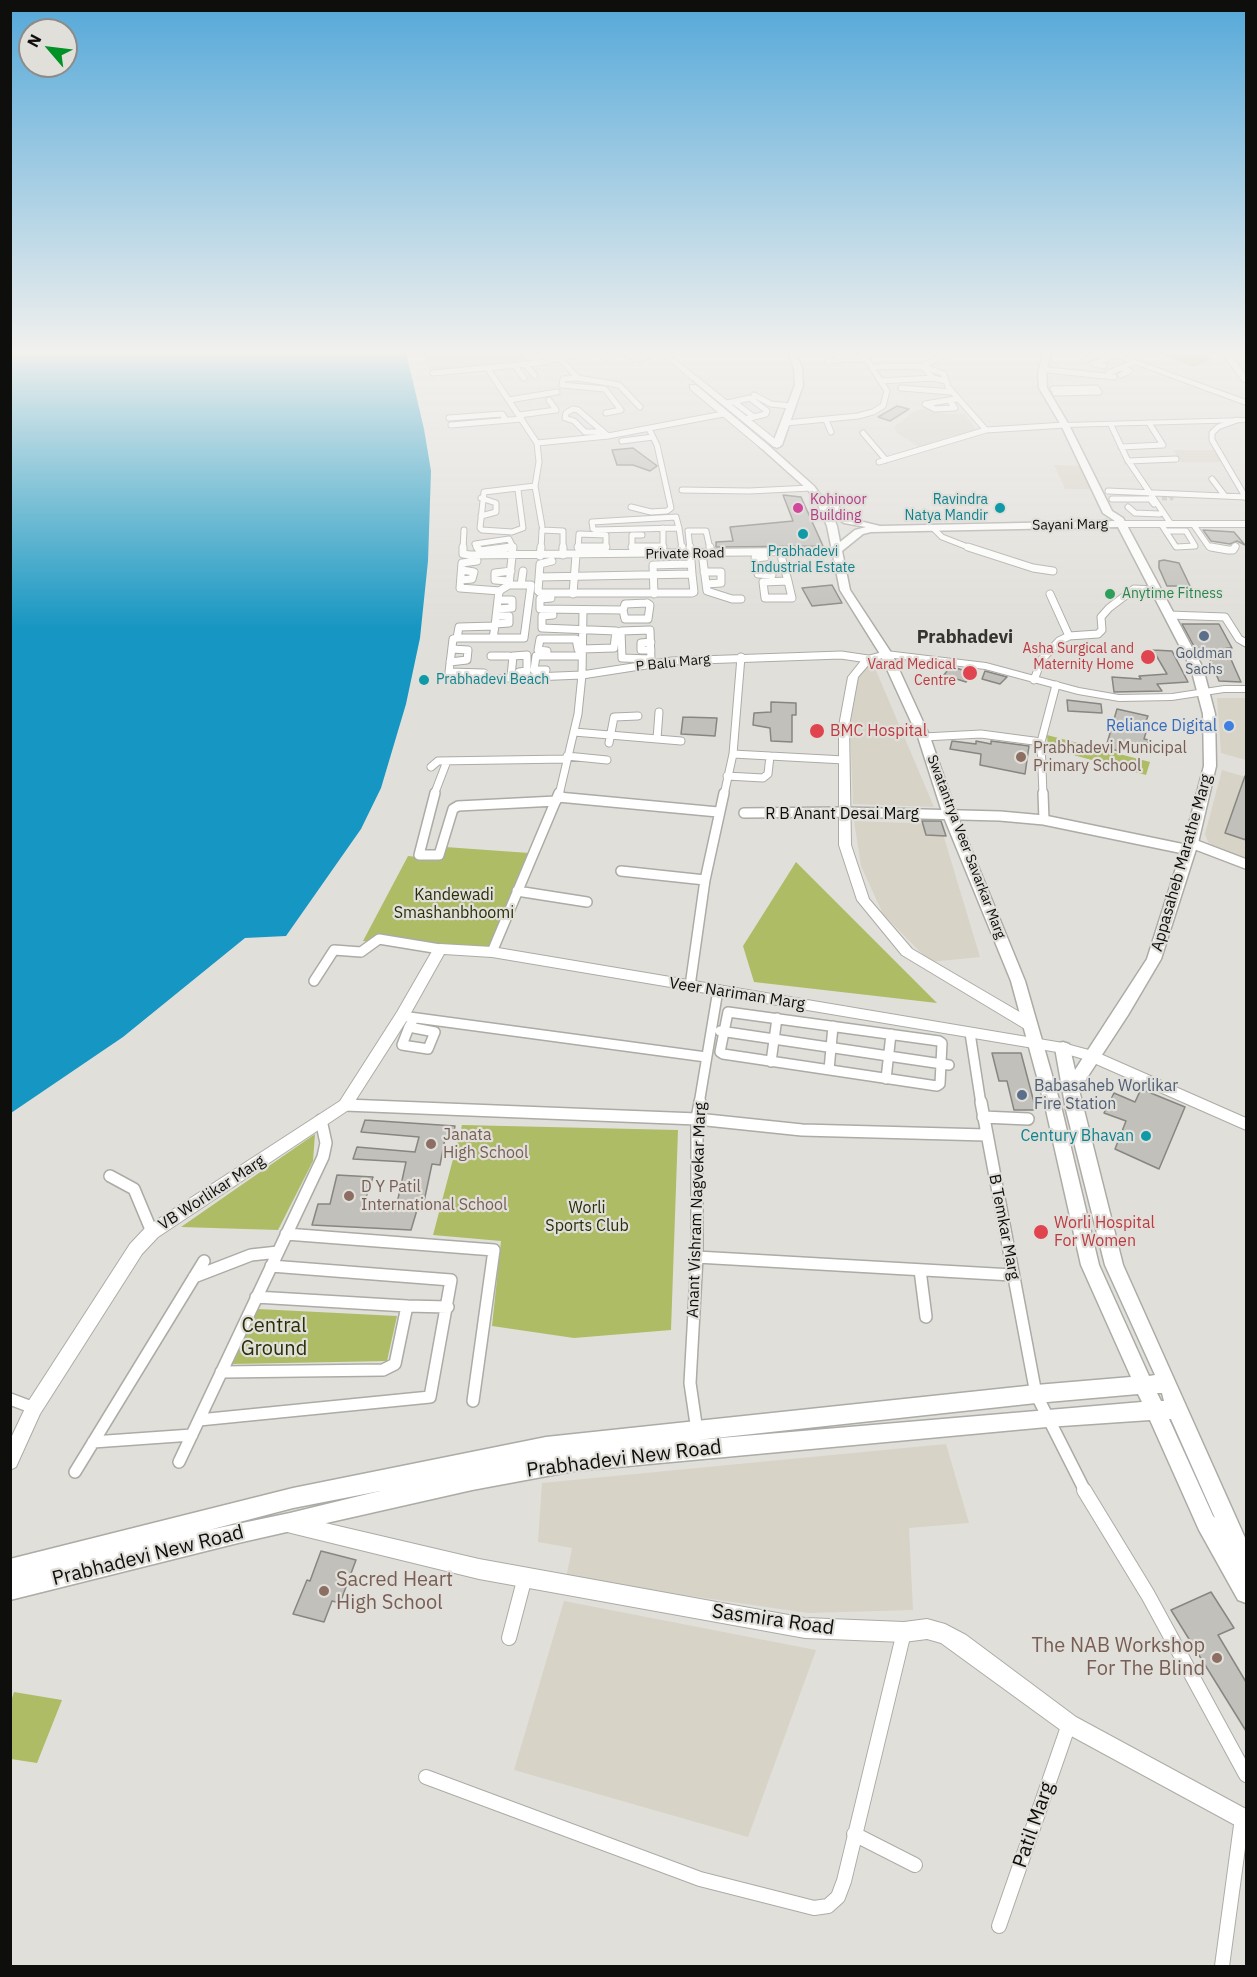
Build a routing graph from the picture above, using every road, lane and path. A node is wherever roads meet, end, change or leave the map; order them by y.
1 (537, 444) edge
2 (655, 444) edge
3 (762, 444) edge
4 (873, 444) edge
5 (938, 444) edge
6 (1074, 444) edge
7 (1086, 444) edge
8 (1120, 444) edge
9 (1163, 444) edge
10 (1214, 444) edge
11 (777, 445) joint
12 (765, 447) junction
13 (1121, 447) junction
14 (1176, 459) dead end
15 (886, 460) junction
16 (879, 462) dead end
17 (1133, 464) junction
18 (1212, 479) dead end
19 (1235, 481) junction
20 (1246, 482) edge
21 (535, 486) junction
22 (811, 488) junction
23 (520, 490) junction
24 (682, 490) dead end
25 (1152, 494) junction
26 (1221, 494) junction
27 (482, 498) junction
28 (1161, 498) dead end
29 (1246, 498) edge
30 (1119, 499) junction
31 (631, 507) dead end
32 (481, 516) junction
33 (1120, 521) junction
34 (1165, 523) junction
35 (1196, 525) junction
36 (1246, 525) edge
37 (542, 526) dead end
38 (679, 528) junction
39 (933, 528) junction
40 (893, 529) junction
41 (464, 530) dead end
42 (663, 531) junction
43 (1236, 546) dead end
44 (513, 547) junction
45 (1201, 550) dead end
46 (836, 551) junction
47 (591, 552) junction
48 (563, 553) junction
49 (711, 553) junction
50 (538, 554) junction
51 (686, 554) junction
52 (781, 555) junction
53 (703, 557) junction
54 (576, 558) junction
55 (513, 559) junction
56 (713, 561) dead end
57 (690, 564) junction
58 (462, 570) junction
59 (511, 571) junction
60 (1053, 571) dead end
61 (704, 572) junction
62 (692, 574) junction
63 (653, 575) junction
64 (617, 576) junction
65 (539, 577) junction
66 (574, 577) junction
67 (787, 578) junction
68 (461, 580) junction
69 (509, 583) junction
70 (706, 584) junction
71 (1155, 590) junction
72 (500, 591) junction
73 (573, 594) junction
74 (618, 594) junction
75 (654, 594) junction
76 (1050, 594) dead end
77 (741, 599) dead end
78 (498, 600) junction
79 (496, 612) junction
80 (580, 612) junction
81 (1169, 615) junction
82 (495, 625) junction
83 (581, 627) junction
84 (1069, 636) junction
85 (457, 638) junction
86 (493, 638) junction
87 (512, 638) junction
88 (1246, 643) edge
89 (452, 649) junction
90 (580, 653) junction
91 (886, 654) junction
92 (509, 656) junction
93 (491, 657) dead end
94 (741, 657) junction
95 (868, 659) junction
96 (651, 661) junction
97 (450, 662) junction
98 (499, 673) dead end
99 (510, 675) junction
100 (582, 675) junction
101 (460, 680) dead end
102 (1034, 680) junction
103 (1056, 685) junction
104 (1246, 689) edge
105 (1219, 691) junction
106 (1203, 693) junction
107 (1246, 695) edge
108 (659, 712) dead end
109 (638, 716) dead end
110 (574, 732) junction
111 (924, 737) junction
112 (609, 739) junction
113 (657, 739) junction
114 (681, 741) dead end
115 (1041, 742) junction
116 (733, 754) junction
117 (770, 756) junction
118 (567, 758) junction
119 (844, 759) junction
120 (447, 760) junction
121 (607, 760) dead end
122 (431, 767) dead end
123 (727, 778) junction
124 (768, 782) dead end
125 (557, 799) junction
126 (718, 812) junction
127 (845, 812) junction
128 (744, 813) dead end
129 (950, 815) junction
130 (1044, 820) junction
131 (1190, 847) junction
132 (1246, 864) edge
133 (621, 871) dead end
134 (705, 880) junction
135 (517, 891) junction
136 (587, 902) dead end
137 (440, 949) junction
138 (492, 952) junction
139 (314, 981) dead end
140 (690, 986) junction
141 (718, 990) junction
142 (777, 1018) junction
143 (408, 1020) junction
144 (1030, 1025) junction
145 (833, 1026) junction
146 (718, 1031) junction
147 (970, 1033) junction
148 (891, 1034) junction
149 (774, 1039) junction
150 (1034, 1042) junction
151 (831, 1048) junction
152 (1063, 1048) junction
153 (889, 1056) junction
154 (1091, 1056) junction
155 (706, 1057) junction
156 (771, 1062) junction
157 (945, 1065) junction
158 (829, 1070) junction
159 (886, 1079) junction
160 (1070, 1090) junction
161 (345, 1105) junction
162 (983, 1117) junction
163 (697, 1119) junction
164 (1028, 1119) dead end
165 (321, 1120) junction
166 (1246, 1124) edge
167 (986, 1135) junction
168 (110, 1176) dead end
169 (152, 1232) junction
170 (286, 1234) junction
171 (278, 1251) junction
172 (697, 1257) junction
173 (204, 1261) dead end
174 (271, 1266) junction
175 (920, 1270) junction
176 (1012, 1275) junction
177 (194, 1277) junction
178 (256, 1297) junction
179 (407, 1306) junction
180 (448, 1307) junction
181 (926, 1317) dead end
182 (221, 1372) junction
183 (1168, 1383) junction
184 (1142, 1384) junction
185 (1036, 1394) junction
186 (10, 1399) edge
187 (473, 1401) dead end
188 (34, 1408) junction
189 (1153, 1409) junction
190 (1177, 1409) junction
191 (1047, 1418) junction
192 (199, 1420) junction
193 (697, 1431) junction
194 (192, 1436) junction
195 (93, 1442) junction
196 (10, 1461) edge
197 (179, 1462) dead end
198 (75, 1472) dead end
199 (293, 1498) junction
200 (290, 1523) junction
201 (1244, 1550) edge
202 (10, 1570) edge
203 (525, 1577) junction
204 (10, 1589) edge
205 (1246, 1592) edge
206 (904, 1632) junction
207 (509, 1638) dead end
208 (1069, 1724) junction
209 (1246, 1775) edge
210 (426, 1777) dead end
211 (1244, 1819) edge
212 (854, 1834) junction
213 (915, 1865) dead end
214 (999, 1926) dead end
215 (1222, 1966) edge

1 - 21 street
2 - 31 street
3 - 12 street, Swatantrya Veer Savarkar Marg
4 - 15 street
5 - 15 street
6 - 33 main road
7 - 30 main road
8 - 13 street
9 - 13 street
10 - 19 street
11 - 12 main road
11 - 40 main road
12 - 22 main road, Swatantrya Veer Savarkar Marg
13 - 17 street
14 - 17 street
15 - 16 street
17 - 25 street
18 - 26 street
19 - 20 street
19 - 29 street
21 - 23 street
21 - 37 street
22 - 24 street
22 - 46 main road, Swatantrya Veer Savarkar Marg
23 - 27 street
23 - 32 street
25 - 26 street
25 - 28 street
25 - 30 street
25 - 34 street
26 - 29 street
27 - 32 street
27 - 32 street
30 - 33 main road
30 - 34 street
30 - 34 street
33 - 34 street, Sayani Marg
33 - 39 main road, Sayani Marg
33 - 71 main road, Appasaheb Marathe Marg
34 - 34 street
34 - 35 street, Sayani Marg
35 - 36 street, Sayani Marg
35 - 43 street
35 - 45 street
38 - 42 street
38 - 42 street
38 - 51 street
39 - 40 main road, Sayani Marg
39 - 60 street
40 - 46 main road
41 - 55 street
42 - 42 street
44 - 44 street
44 - 55 street
46 - 52 street, Private Road
46 - 91 main road, Swatantrya Veer Savarkar Marg
47 - 47 street
47 - 51 street, Private Road
47 - 54 street, Private Road
48 - 50 street, Private Road
48 - 50 street
48 - 54 street, Private Road
49 - 51 street
49 - 52 street, Private Road
49 - 53 street, Private Road
50 - 55 street, Private Road
51 - 53 street, Private Road
51 - 57 street
52 - 67 street
52 - 67 street
53 - 56 street
53 - 61 street
54 - 65 street
54 - 66 street
55 - 58 street
55 - 59 street
57 - 62 street
57 - 63 street
58 - 68 street
58 - 68 street
59 - 69 street
59 - 69 street
61 - 70 street
61 - 70 street
62 - 63 street
62 - 75 street
63 - 64 street
63 - 75 street
64 - 66 street
64 - 74 street
65 - 66 street
65 - 73 street
66 - 73 street
67 - 67 street
68 - 72 street
69 - 72 street
69 - 87 street
70 - 77 street
71 - 81 main road, Appasaheb Marathe Marg
71 - 84 street
72 - 78 street
73 - 74 street
74 - 75 street
76 - 84 street
78 - 79 street
78 - 79 street
79 - 82 street
79 - 82 street
80 - 80 street
80 - 83 street
80 - 83 street
80 - 83 street
81 - 88 street
81 - 106 main road, Appasaheb Marathe Marg
82 - 85 street
82 - 86 street
83 - 90 street
83 - 90 street
84 - 102 street
85 - 86 street
85 - 89 street
86 - 87 street
87 - 92 street
89 - 97 street
89 - 97 street
90 - 90 street
90 - 90 street
90 - 100 street
91 - 95 street, P Balu Marg
91 - 102 street
91 - 111 main road, Swatantrya Veer Savarkar Marg
92 - 93 street
92 - 99 street
94 - 95 street, P Balu Marg
94 - 96 street, P Balu Marg
94 - 116 street
95 - 119 street
96 - 96 street
96 - 100 street, P Balu Marg
97 - 98 street
99 - 100 street, P Balu Marg
99 - 101 street, P Balu Marg
100 - 110 street
102 - 103 street
103 - 106 street
103 - 115 street
104 - 105 street
105 - 106 street
105 - 107 street
106 - 131 main road, Appasaheb Marathe Marg
108 - 113 street
109 - 112 street
110 - 112 street
110 - 118 street
111 - 115 street
111 - 129 main road, Swatantrya Veer Savarkar Marg
112 - 113 street
113 - 114 street
115 - 130 street
116 - 117 street
116 - 123 street
117 - 119 street
117 - 123 street
118 - 120 street
118 - 121 street
118 - 125 street
119 - 127 street
120 - 122 street
120 - 125 street
123 - 124 street
123 - 126 street
125 - 126 street
125 - 135 street
126 - 134 street
127 - 128 street, R B Anant Desai Marg
127 - 129 street, R B Anant Desai Marg
127 - 144 street
129 - 130 street, R B Anant Desai Marg
129 - 144 main road, Swatantrya Veer Savarkar Marg
130 - 131 street, R B Anant Desai Marg
131 - 132 street, R B Anant Desai Marg
131 - 154 main road, Appasaheb Marathe Marg
133 - 134 street
134 - 140 street
135 - 136 street
135 - 138 street
137 - 138 street, Veer Nariman Marg
137 - 139 street
137 - 143 street, VB Worlikar Marg
138 - 140 street, Veer Nariman Marg
140 - 141 street, Veer Nariman Marg
141 - 146 street, Anant Vishram Nagvekar Marg
141 - 147 street, Veer Nariman Marg
142 - 145 street
142 - 146 street
142 - 149 street
143 - 155 street
143 - 161 street, VB Worlikar Marg
144 - 150 main road, Swatantrya Veer Savarkar Marg
145 - 148 street
145 - 151 street
146 - 149 street
146 - 155 street, Anant Vishram Nagvekar Marg
146 - 156 street
147 - 150 street, Veer Nariman Marg
147 - 162 street, B Temkar Marg
148 - 153 street
148 - 157 street
149 - 151 street
149 - 156 street
150 - 152 street, Veer Nariman Marg
150 - 184 main road, Swatantrya Veer Savarkar Marg
151 - 153 street
151 - 158 street
152 - 154 street, Veer Nariman Marg
152 - 160 main road
153 - 157 street
153 - 159 street
154 - 160 main road, Appasaheb Marathe Marg
154 - 166 street, Veer Nariman Marg
155 - 163 street, Anant Vishram Nagvekar Marg
156 - 158 street
157 - 159 street
158 - 159 street
160 - 183 main road
161 - 163 street
161 - 165 street, VB Worlikar Marg
162 - 164 street
162 - 167 street, B Temkar Marg
163 - 167 street
163 - 172 street, Anant Vishram Nagvekar Marg
165 - 169 street, VB Worlikar Marg
165 - 170 street
167 - 176 street, B Temkar Marg
168 - 169 street
169 - 188 street, VB Worlikar Marg
170 - 171 street
170 - 187 street
171 - 174 street
171 - 177 street
172 - 175 street
172 - 193 street, Anant Vishram Nagvekar Marg
173 - 177 street
174 - 178 street
174 - 180 street
175 - 176 street
175 - 181 street
176 - 185 street, B Temkar Marg
177 - 195 street
178 - 179 street
178 - 182 street
179 - 180 street
179 - 182 street
180 - 192 street
182 - 192 street
183 - 184 main road, Prabhadevi New Road
183 - 190 main road
184 - 185 main road, Prabhadevi New Road
184 - 189 main road, Swatantrya Veer Savarkar Marg
185 - 191 street, B Temkar Marg
185 - 193 main road, Prabhadevi New Road
186 - 188 street
188 - 196 street, VB Worlikar Marg
189 - 190 main road, Prabhadevi New Road
189 - 191 main road, Prabhadevi New Road
189 - 205 main road, Swatantrya Veer Savarkar Marg
190 - 201 main road
191 - 200 main road, Prabhadevi New Road
191 - 209 street, B Temkar Marg
192 - 194 street
193 - 199 main road, Prabhadevi New Road
194 - 195 street
194 - 197 street
195 - 198 street
199 - 200 street
199 - 202 main road, Prabhadevi New Road
200 - 203 street, Sasmira Road
200 - 204 main road, Prabhadevi New Road
203 - 206 street, Sasmira Road
203 - 207 street
206 - 208 street, Sasmira Road
206 - 212 street
208 - 211 street, Sasmira Road
208 - 214 street, Patil Marg
210 - 212 street
211 - 215 street
212 - 213 street

